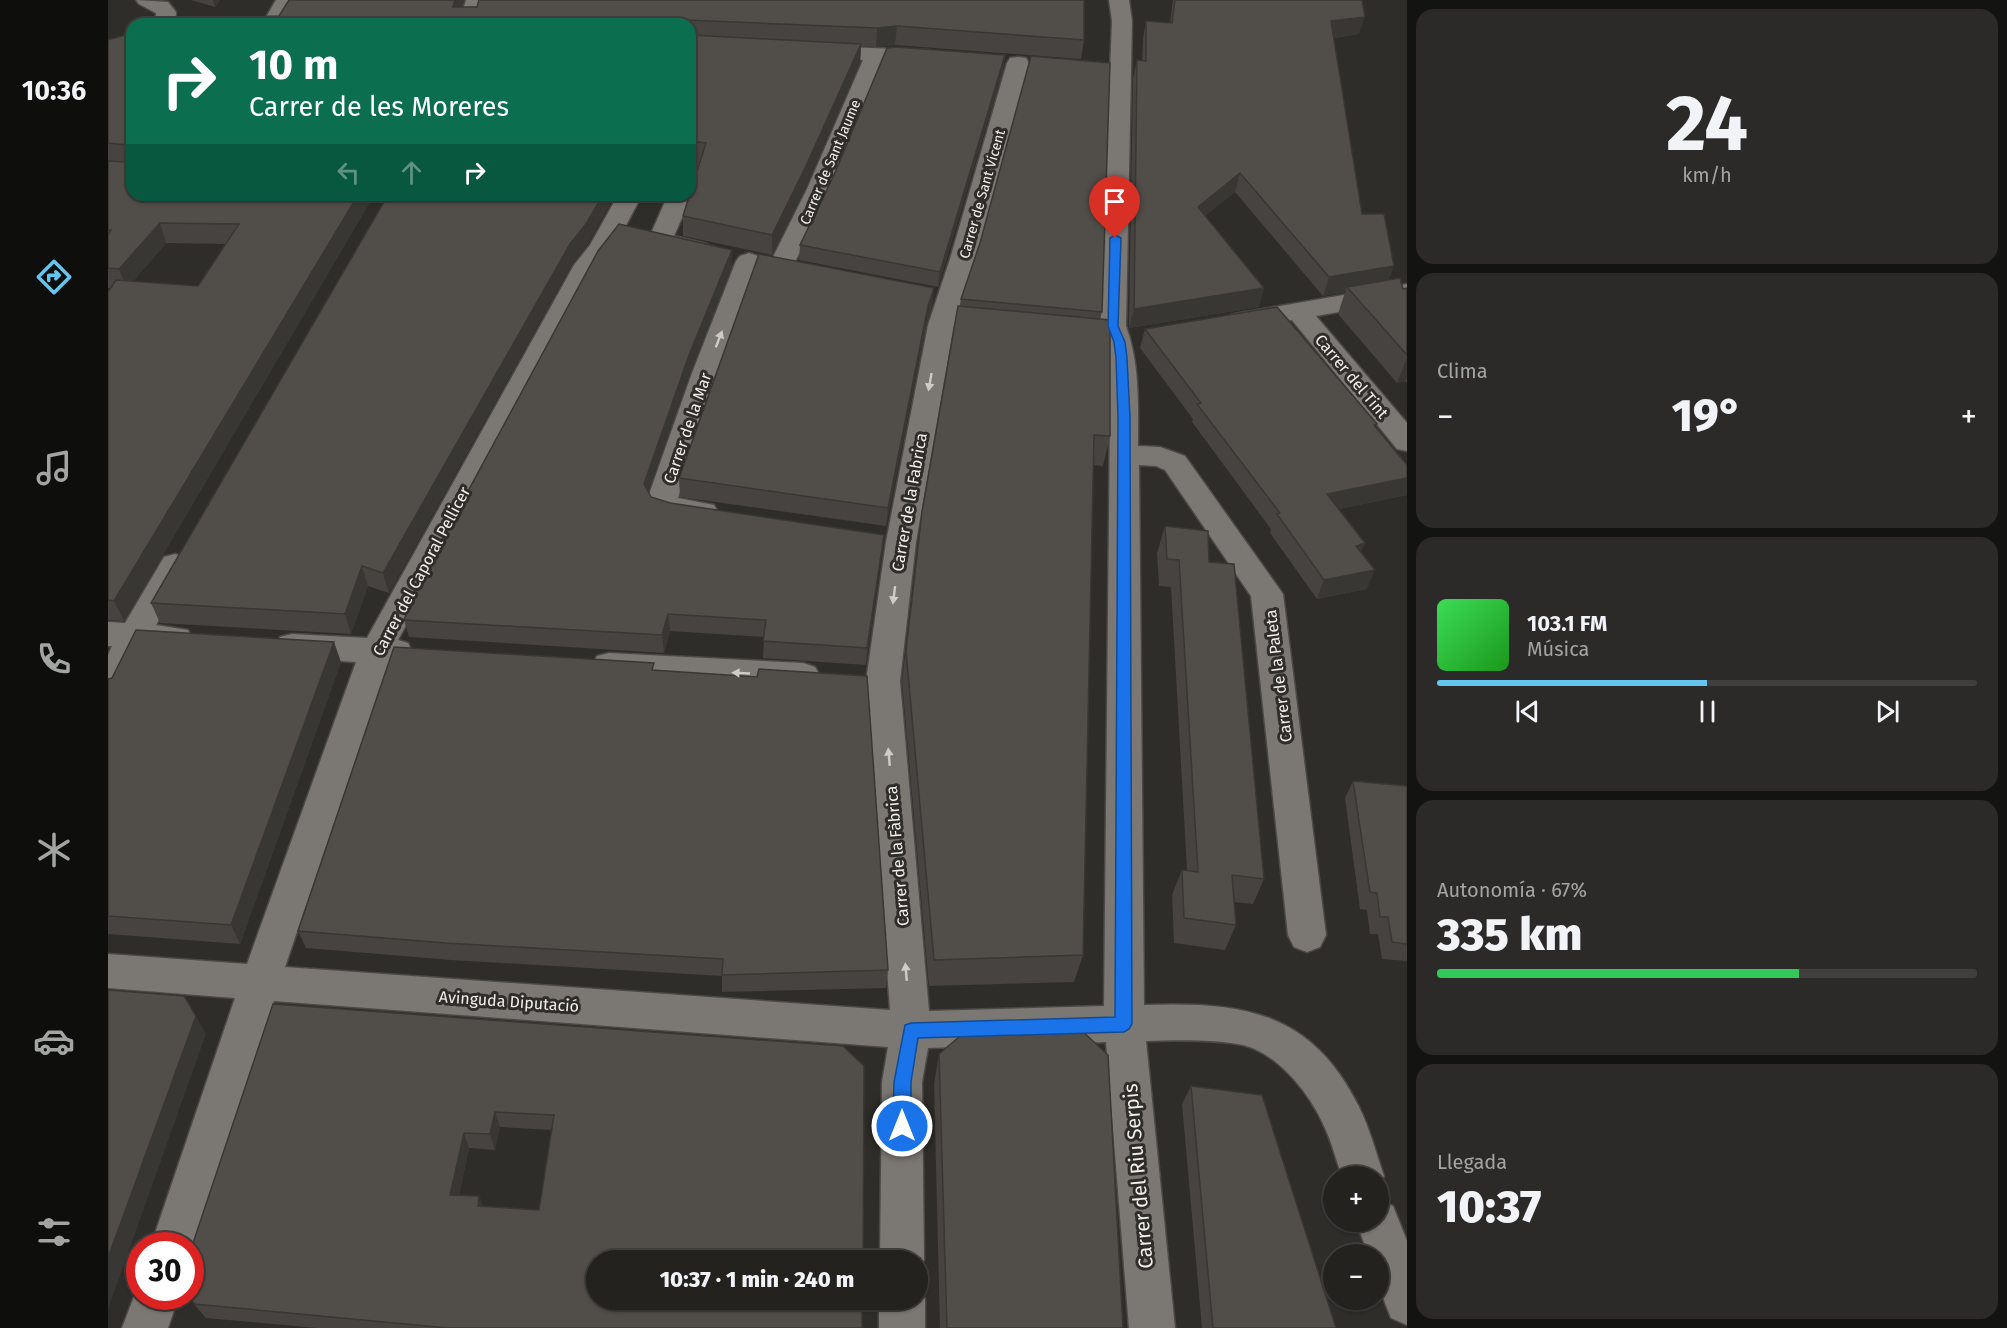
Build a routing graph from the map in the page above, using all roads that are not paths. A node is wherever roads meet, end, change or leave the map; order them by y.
1 (146, 0) edge
2 (286, 0) edge
3 (476, 0) edge
4 (1121, 10) edge
5 (166, 18) edge
6 (276, 18) edge
7 (470, 18) edge
8 (794, 51) edge
9 (876, 55) junction
10 (951, 58) edge
11 (1018, 63) dead end
12 (627, 201) edge
13 (677, 201) edge
14 (731, 257) junction
15 (1407, 292) edge
16 (1298, 311) junction
17 (946, 312) joint
18 (1220, 324) edge
19 (1407, 442) edge
20 (1124, 454) junction
21 (728, 516) edge
22 (187, 544) edge
23 (121, 635) edge
24 (203, 641) edge
25 (260, 644) edge
26 (376, 651) junction
27 (423, 654) edge
28 (576, 663) edge
29 (883, 681) junction
30 (108, 688) edge
31 (1308, 935) dead end
32 (108, 971) edge
33 (260, 983) junction
34 (1124, 1024) junction
35 (911, 1030) junction
36 (1360, 1166) edge
37 (177, 1232) edge
38 (1382, 1232) edge
39 (902, 1250) edge
40 (1407, 1302) edge
41 (151, 1310) edge
42 (902, 1310) edge
43 (145, 1328) edge
44 (902, 1328) edge
45 (1152, 1328) edge

1 - 5 street
2 - 6 street
3 - 7 street
4 - 20 street, Carrer del Riu Serpis
8 - 9 street
9 - 10 street
9 - 14 street, Carrer de Sant Jaume
11 - 17 street, Carrer de Sant Vicent
12 - 26 street, Carrer del Caporal Pellicer
13 - 14 street
21 -> 14 street, Carrer de la Mar
15 - 16 street
16 - 18 street
16 - 19 street, Carrer del Tint
17 -> 29 street, Carrer de la Fabrica
20 - 31 street, Carrer de la Paleta
20 - 34 street, Carrer del Riu Serpis
22 - 23 street
23 - 24 street
23 - 30 street
25 - 26 street
26 - 27 street
26 - 33 street, Carrer del Caporal Pellicer
29 -> 28 street
35 -> 29 street, Carrer de la Fàbrica
32 - 33 street, Avinguda Diputació
33 - 35 street, Avinguda Diputació
33 - 37 street, Carrer del Caporal Pellicer
34 - 35 street, Avinguda Diputació
34 - 36 street, Avinguda Diputació
34 - 45 street, Carrer del Riu Serpis
35 - 39 street, Carrer de la Fàbrica
38 - 40 street
41 - 43 street
42 - 44 street

